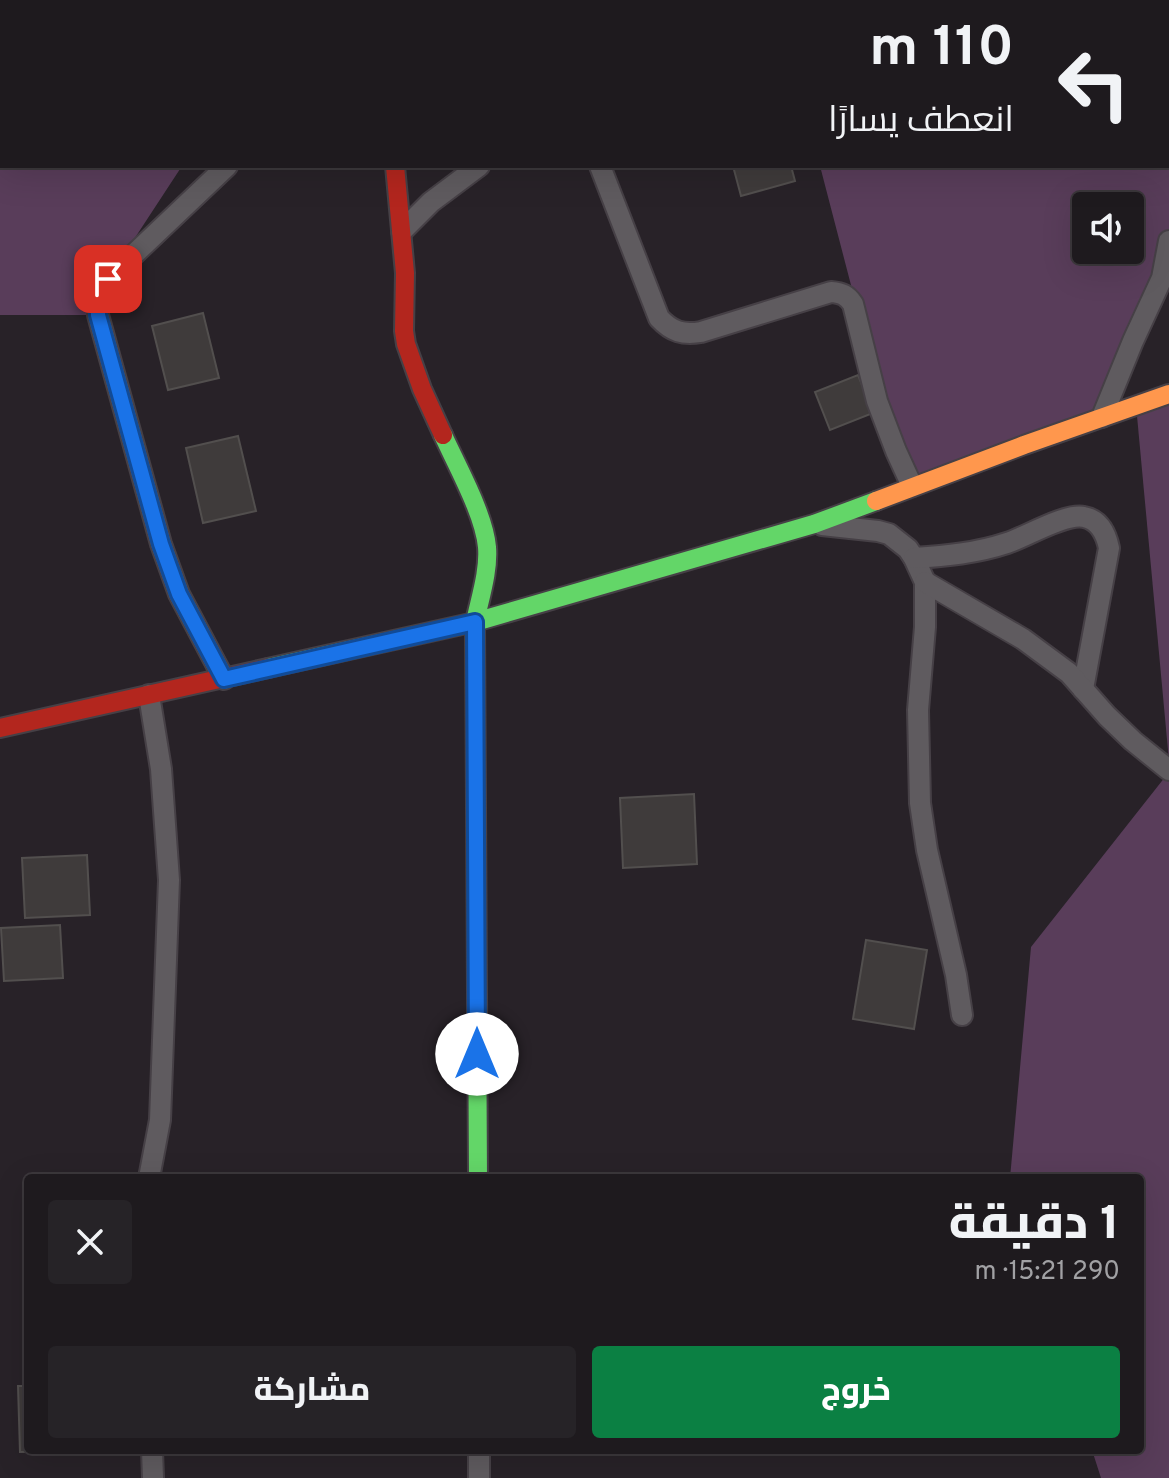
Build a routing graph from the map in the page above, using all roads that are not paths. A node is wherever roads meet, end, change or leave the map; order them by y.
1 (225, 168) edge
2 (395, 168) edge
3 (476, 168) edge
4 (601, 168) edge
5 (402, 231) junction
6 (1169, 241) edge
7 (1169, 394) edge
8 (1102, 417) junction
9 (912, 486) junction
10 (814, 524) junction
11 (914, 558) junction
12 (925, 582) junction
13 (475, 622) junction
14 (224, 679) junction
15 (1083, 689) junction
16 (149, 695) junction
17 (0, 728) edge
18 (1169, 770) edge
19 (962, 1015) dead end
20 (150, 1174) edge
21 (478, 1174) edge
22 (152, 1454) edge
23 (479, 1454) edge
24 (153, 1478) edge
25 (479, 1478) edge

1 - 14 street
2 - 5 street
3 - 5 street
4 - 9 street
5 - 13 street
6 - 8 street
7 - 8 street
8 - 9 street
9 - 10 street
10 - 11 street
10 - 13 street
11 - 12 street
11 - 15 street
12 - 15 street
12 - 19 street
13 - 14 street
13 - 21 street
14 - 16 street
15 - 18 street
16 - 17 street
16 - 20 street
22 - 24 street
23 - 25 street

